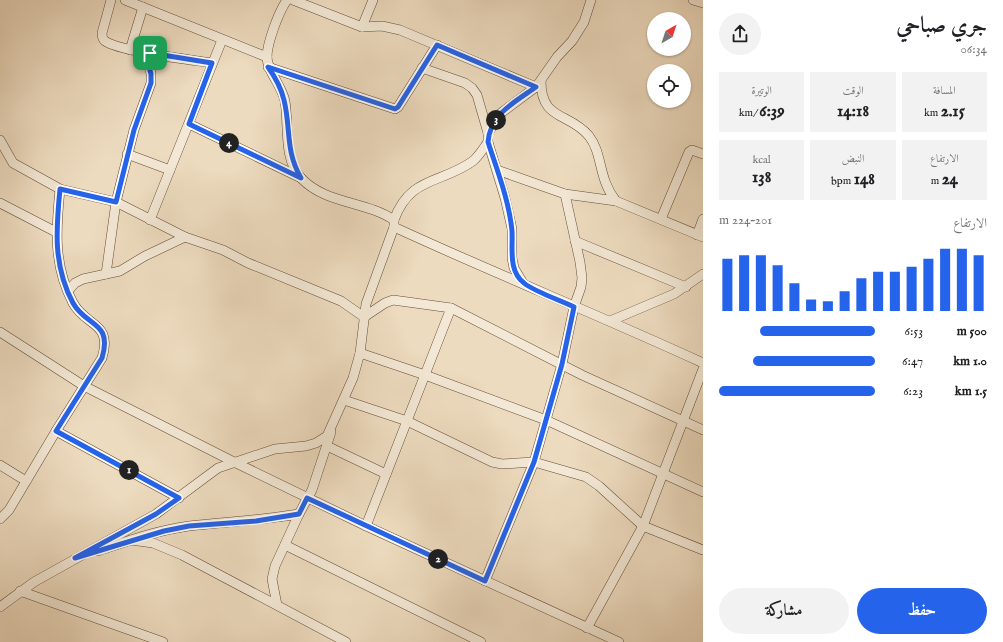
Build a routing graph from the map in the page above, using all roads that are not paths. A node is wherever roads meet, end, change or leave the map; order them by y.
1 (111, 0) edge
2 (124, 0) edge
3 (287, 0) edge
4 (294, 0) edge
5 (373, 0) edge
6 (591, 0) edge
7 (693, 0) edge
8 (703, 3) edge
9 (143, 7) junction
10 (362, 27) junction
11 (222, 40) junction
12 (437, 45) junction
13 (130, 50) junction
14 (150, 53) junction
15 (267, 62) junction
16 (212, 63) junction
17 (422, 68) junction
18 (538, 84) junction
19 (189, 124) junction
20 (488, 138) junction
21 (0, 140) edge
22 (128, 154) junction
23 (703, 154) edge
24 (170, 170) junction
25 (498, 170) junction
26 (301, 178) junction
27 (60, 189) junction
28 (565, 194) junction
29 (616, 201) junction
30 (116, 202) junction
31 (0, 203) edge
32 (661, 219) junction
33 (703, 219) edge
34 (150, 220) junction
35 (394, 223) junction
36 (56, 232) junction
37 (700, 236) edge
38 (185, 237) junction
39 (575, 241) junction
40 (106, 274) junction
41 (703, 274) edge
42 (523, 283) junction
43 (686, 287) junction
44 (68, 291) junction
45 (574, 307) junction
46 (451, 308) junction
47 (364, 317) junction
48 (610, 320) junction
49 (0, 332) edge
50 (360, 353) junction
51 (703, 363) edge
52 (562, 364) junction
53 (703, 369) edge
54 (425, 375) junction
55 (84, 386) junction
56 (344, 400) junction
57 (546, 420) junction
58 (407, 421) junction
59 (682, 421) junction
60 (332, 427) junction
61 (703, 430) edge
62 (56, 431) junction
63 (327, 446) junction
64 (234, 462) junction
65 (534, 462) junction
66 (0, 465) edge
67 (386, 474) junction
68 (662, 474) junction
69 (26, 481) junction
70 (703, 492) edge
71 (179, 498) junction
72 (307, 498) junction
73 (299, 514) junction
74 (0, 519) edge
75 (366, 526) junction
76 (643, 526) junction
77 (131, 540) junction
78 (285, 545) junction
79 (703, 550) edge
80 (75, 558) junction
81 (485, 581) junction
82 (20, 591) junction
83 (277, 605) junction
84 (0, 607) edge
85 (587, 628) junction
86 (163, 642) edge
87 (346, 642) edge
88 (480, 642) edge
89 (620, 642) edge

1 - 13 street
2 - 9 street
3 - 15 street
4 - 10 street
5 - 10 street
6 - 18 street
7 - 8 street
9 - 11 street
9 - 13 street
10 - 12 street
11 - 15 street
11 - 16 street
12 - 17 street
12 - 18 street
13 - 14 street
14 - 16 street
14 - 22 street
15 - 17 street
15 - 26 street
16 - 19 street
17 - 20 street
18 - 20 street
18 - 29 street
19 - 24 street
19 - 26 street
20 - 25 street
20 - 35 street
21 - 27 street
22 - 24 street
22 - 30 street
23 - 32 street
24 - 34 street
25 - 28 street
25 - 42 street
26 - 35 street
27 - 30 street
27 - 36 street
28 - 29 street
28 - 39 street
29 - 32 street
30 - 34 street
30 - 40 street
31 - 36 street
32 - 37 street
33 - 37 street
34 - 38 street
35 - 42 street
35 - 47 street
36 - 44 street
38 - 40 street
38 - 47 street
39 - 43 street
39 - 45 street
40 - 44 street
41 - 43 street
42 - 45 street
43 - 48 street
44 - 55 street
45 - 48 street
45 - 52 street
46 - 47 street
46 - 52 street
46 - 54 street
47 - 50 street
48 - 51 street
49 - 55 street
50 - 54 street
50 - 56 street
52 - 57 street
52 - 59 street
53 - 59 street
54 - 57 street
54 - 58 street
55 - 62 street
55 - 64 street
56 - 58 street
56 - 60 street
57 - 65 street
57 - 68 street
58 - 65 street
58 - 67 street
59 - 61 street
59 - 68 street
60 - 63 street
60 - 64 street
62 - 69 street
62 - 71 street
63 - 67 street
63 - 72 street
64 - 71 street
64 - 72 street
65 - 76 street
65 - 81 street
66 - 69 street
67 - 75 street
68 - 70 street
68 - 76 street
69 - 74 street
71 - 80 street
72 - 73 street
72 - 75 street
73 - 77 street
73 - 78 street
75 - 81 street
76 - 79 street
76 - 85 street
77 - 80 street
77 - 83 street
78 - 83 street
78 - 88 street
80 - 82 street
81 - 85 street
82 - 84 street
82 - 86 street
83 - 87 street
85 - 89 street

